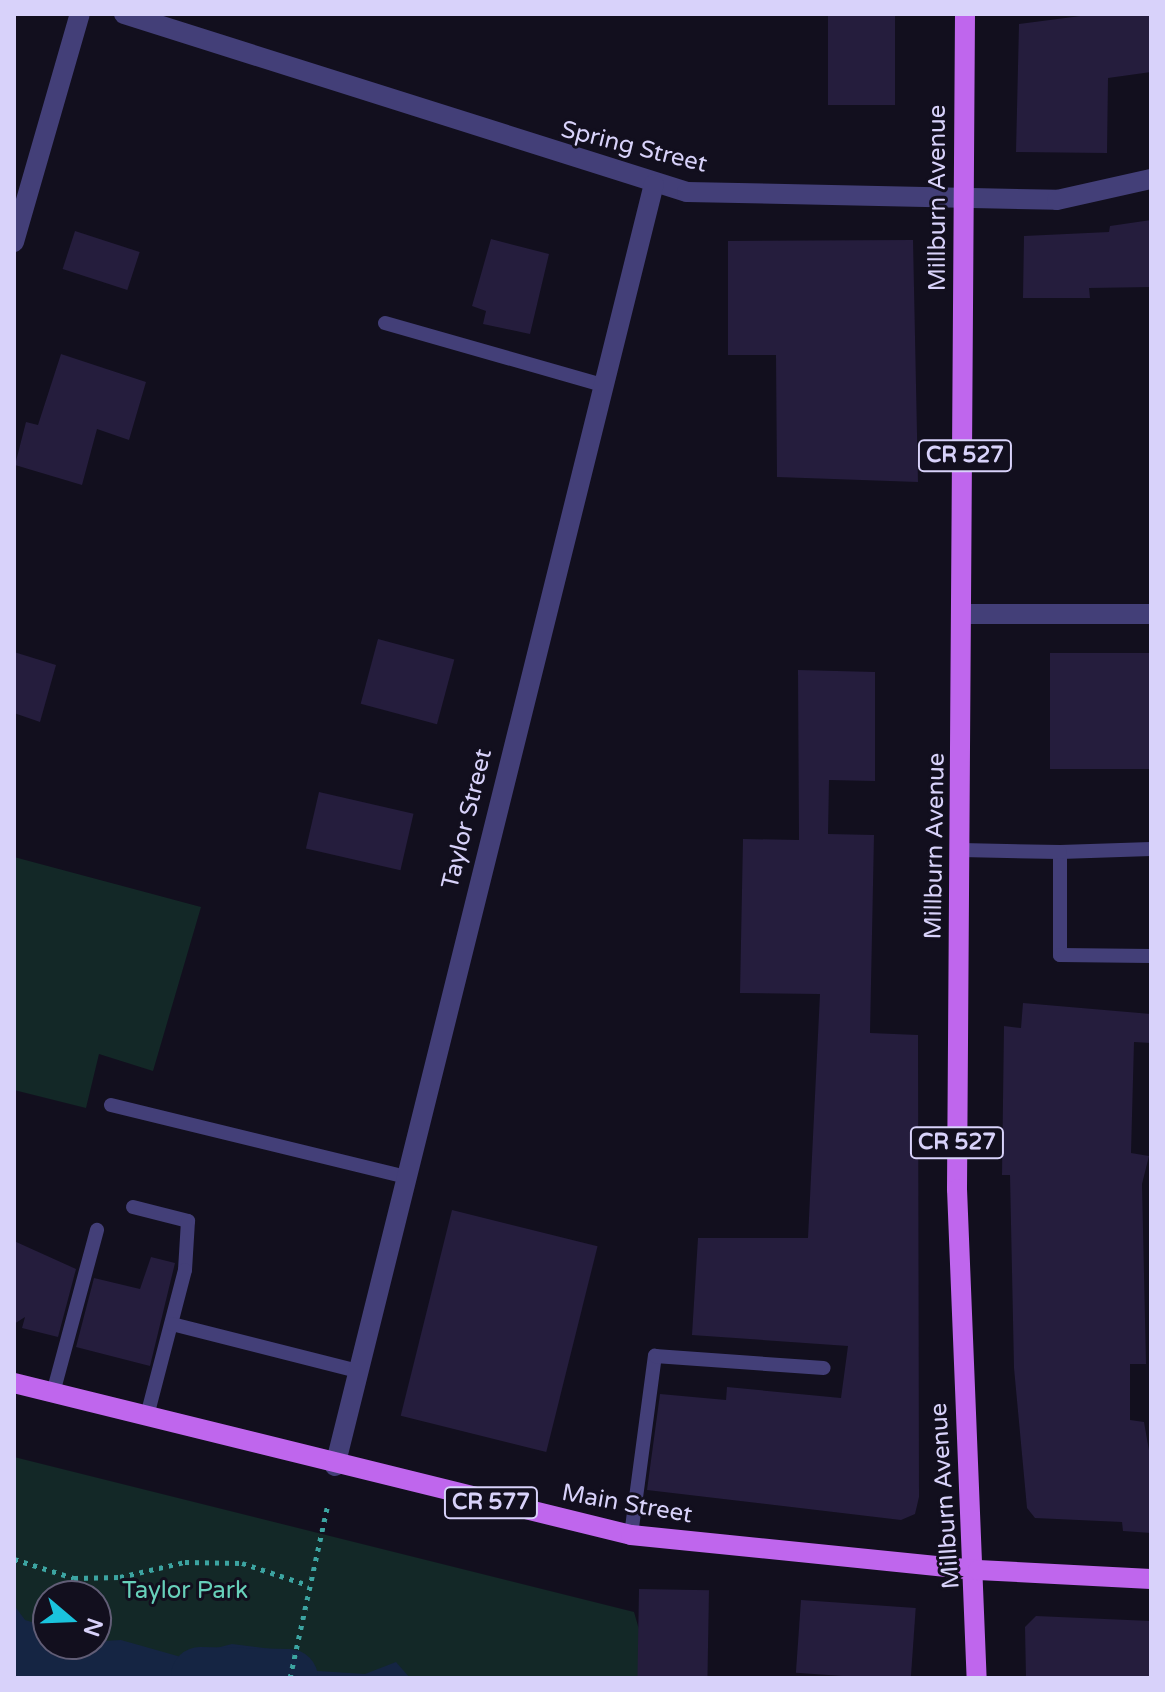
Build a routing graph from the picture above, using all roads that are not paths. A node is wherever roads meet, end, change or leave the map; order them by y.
1 (80, 14) edge
2 (124, 14) edge
3 (965, 14) edge
4 (1151, 179) edge
5 (654, 184) junction
6 (965, 196) junction
7 (14, 242) edge
8 (385, 323) dead end
9 (602, 385) junction
10 (965, 614) junction
11 (1151, 614) edge
12 (1151, 849) edge
13 (961, 850) junction
14 (1060, 852) junction
15 (1151, 956) edge
16 (111, 1105) dead end
17 (406, 1177) junction
18 (133, 1207) dead end
19 (97, 1230) dead end
20 (172, 1324) junction
21 (824, 1368) dead end
22 (358, 1371) junction
23 (14, 1383) edge
24 (53, 1393) junction
25 (147, 1416) junction
26 (335, 1466) junction
27 (631, 1535) junction
28 (978, 1570) junction
29 (1151, 1579) edge
30 (977, 1678) edge

1 - 7 street
2 - 5 street, Spring Street
3 - 6 main road, Millburn Avenue / CR 527
4 - 6 street, Spring Street
5 - 6 street, Spring Street
5 - 9 street, Taylor Street
6 - 10 main road, Millburn Avenue / CR 527
8 - 9 lane
9 - 17 street, Taylor Street
10 - 11 street
10 - 13 main road, Millburn Avenue / CR 527
12 - 14 lane
13 - 14 lane
13 - 28 main road, Millburn Avenue / CR 527
14 - 15 lane
16 - 17 lane
17 - 22 street, Taylor Street
18 - 20 lane
19 - 24 lane
20 - 22 lane
20 - 25 lane
21 - 27 lane
22 - 26 street, Taylor Street
23 - 24 main road, Main Street / CR 577
24 - 25 main road, Main Street / CR 577
25 - 26 main road, Main Street / CR 577
26 - 27 main road, Main Street / CR 577
27 - 28 main road, Main Street / CR 577
28 - 29 main road, Main Street
28 - 30 main road, Millburn Avenue

